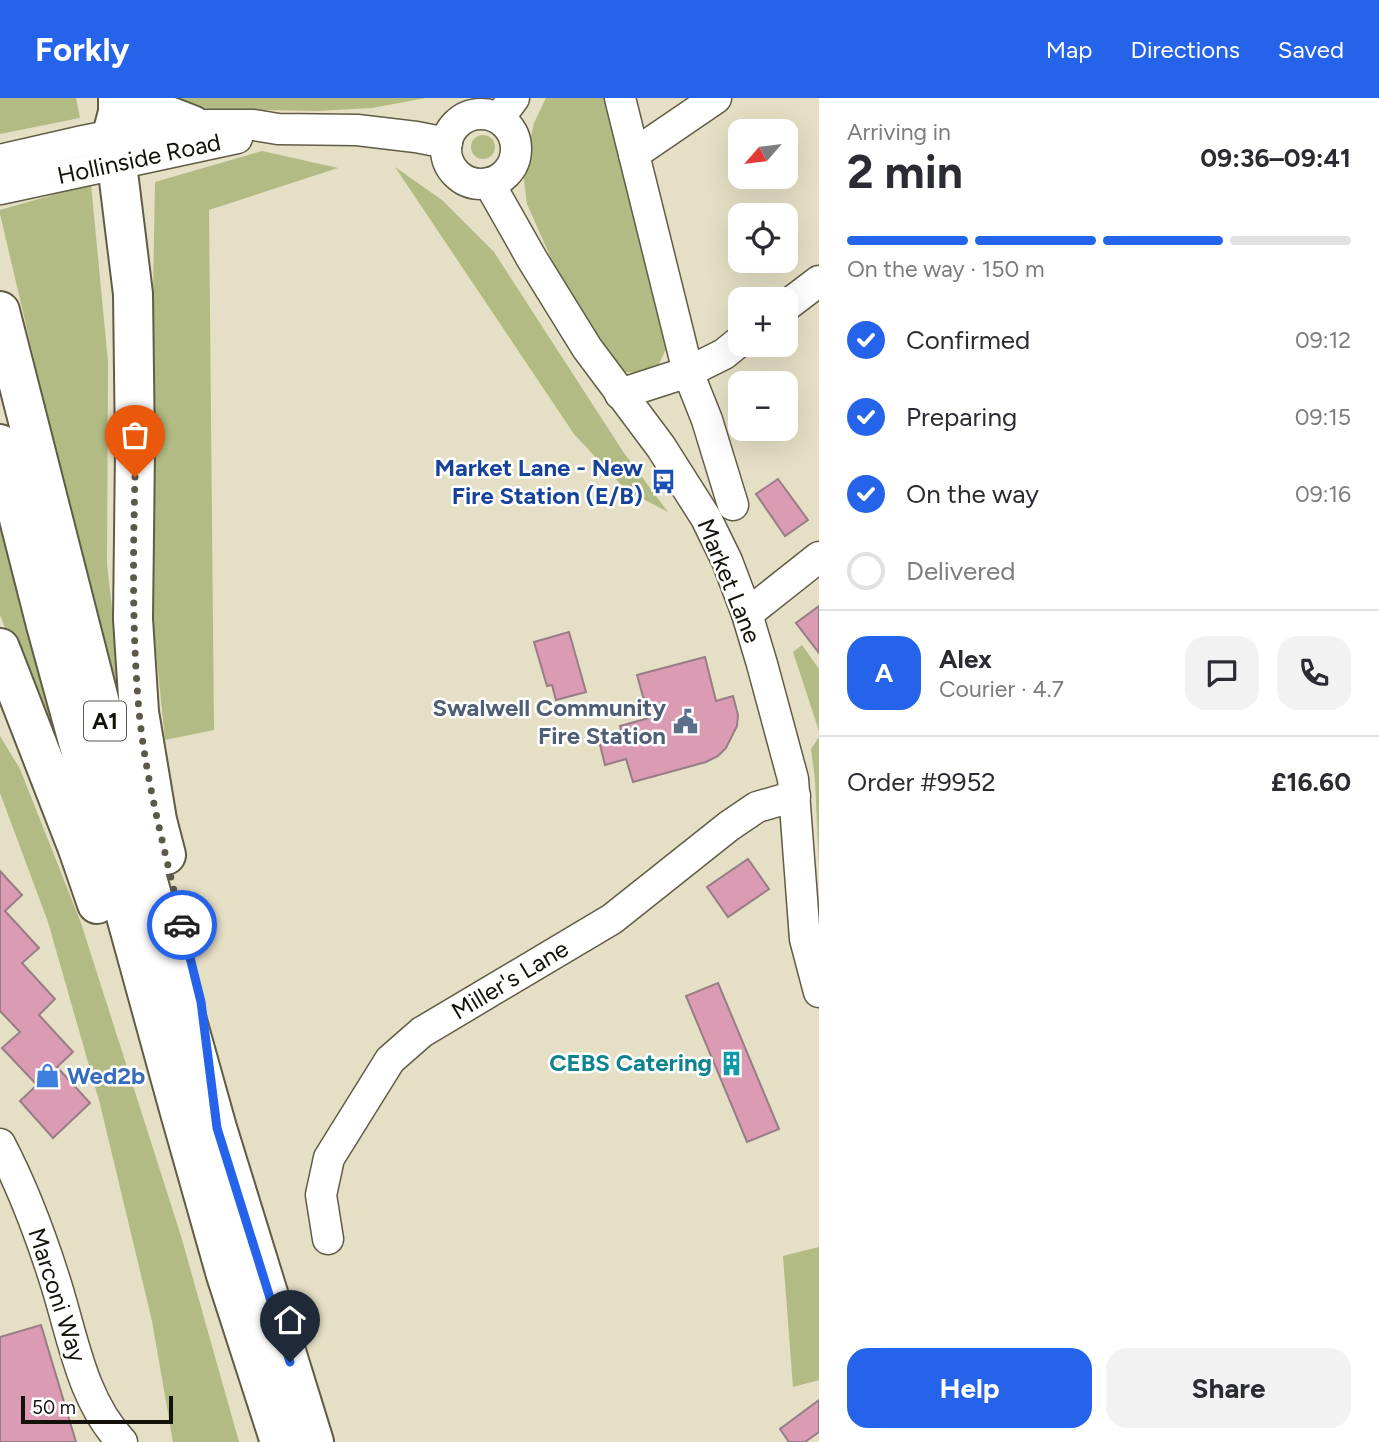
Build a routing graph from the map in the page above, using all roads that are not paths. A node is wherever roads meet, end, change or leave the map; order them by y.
1 (118, 98) edge
2 (145, 98) edge
3 (620, 98) edge
4 (716, 98) edge
5 (507, 108) edge
6 (192, 125) junction
7 (278, 129) junction
8 (447, 143) junction
9 (97, 153) junction
10 (634, 153) junction
11 (0, 160) edge
12 (489, 183) junction
13 (0, 189) edge
14 (819, 281) edge
15 (798, 297) edge
16 (0, 311) edge
17 (728, 351) edge
18 (688, 372) junction
19 (620, 394) junction
20 (0, 444) edge
21 (733, 505) dead end
22 (819, 558) edge
23 (747, 614) junction
24 (0, 648) edge
25 (0, 707) edge
26 (796, 796) junction
27 (78, 849) junction
28 (819, 992) edge
29 (179, 1109) junction
30 (217, 1128) junction
31 (0, 1144) edge
32 (328, 1239) dead end
33 (226, 1275) junction
34 (122, 1442) edge
35 (261, 1442) edge
36 (280, 1442) edge
37 (314, 1442) edge

1 - 9 highway
2 - 6 highway
3 - 10 street, Market Lane
4 - 10 street
5 - 8 street
5 - 12 street
6 - 7 street, Hollinside Road
6 - 9 street, Hollinside Road
7 - 8 street, Hollinside Road
7 - 9 street, Hollinside Road
8 - 12 street
9 - 11 street, Hollinside Road
9 - 13 street, Hollinside Road
9 - 30 highway
10 - 18 street, Market Lane
12 - 19 street, Market Lane
14 - 15 street
16 - 30 highway, A1
17 - 18 street
18 - 19 street
18 - 21 street, Market Lane
19 - 23 street, Market Lane
20 - 29 highway, A1
22 - 23 street
23 - 26 street, Market Lane
24 - 27 highway
25 - 27 highway
26 - 28 street, Market Lane
26 - 32 street, Miller's Lane
27 - 29 highway
29 - 33 highway, A1
30 - 37 highway, A1
31 - 34 street, Marconi Way
33 - 35 highway, A1
33 - 36 highway, A1

